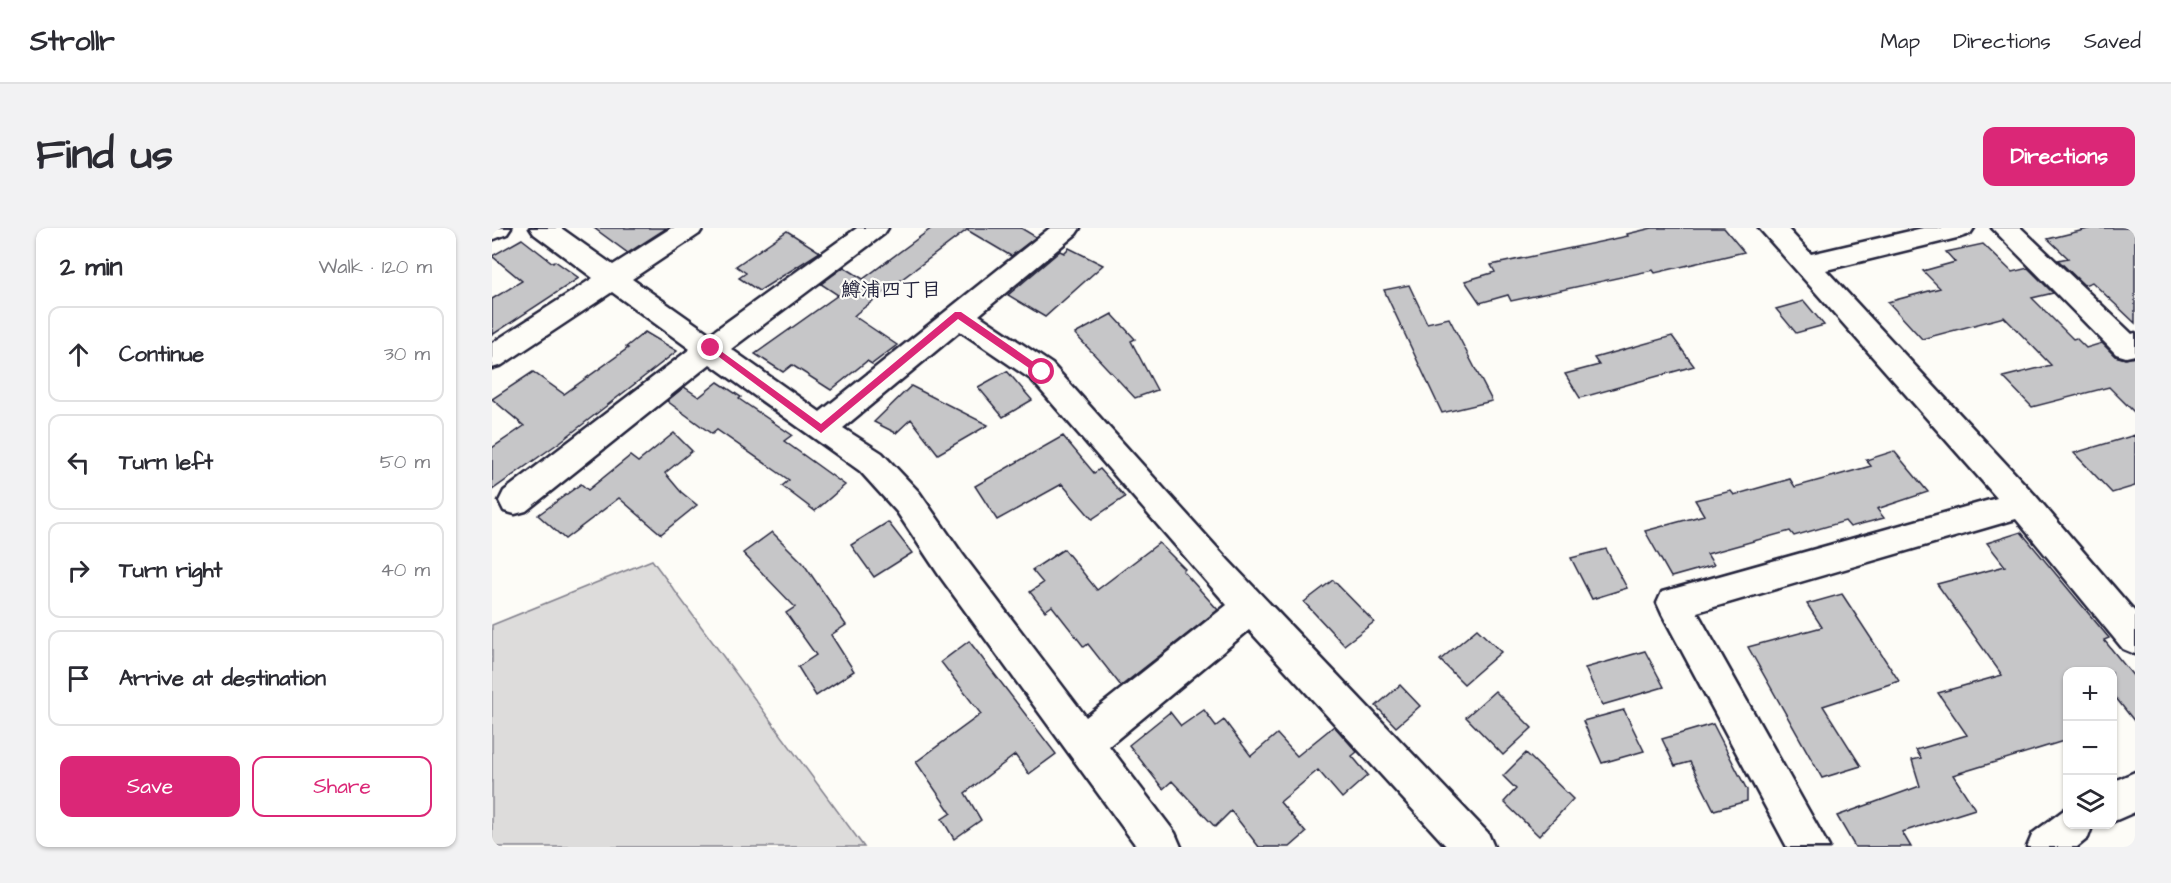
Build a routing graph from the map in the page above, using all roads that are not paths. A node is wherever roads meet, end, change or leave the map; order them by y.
1 (498, 228) edge
2 (543, 228) edge
3 (690, 228) edge
4 (875, 228) edge
5 (1066, 228) edge
6 (1772, 228) edge
7 (1961, 228) edge
8 (2005, 228) edge
9 (492, 231) edge
10 (1806, 265) junction
11 (612, 279) junction
12 (958, 315) junction
13 (2135, 344) edge
14 (711, 348) junction
15 (492, 357) edge
16 (821, 429) junction
17 (515, 501) dead end
18 (2023, 504) junction
19 (1251, 607) junction
20 (2135, 638) edge
21 (1084, 742) junction
22 (2135, 791) edge
23 (2117, 800) edge
24 (2069, 829) edge
25 (1161, 847) edge
26 (1474, 847) edge
27 (1809, 847) edge
28 (2047, 847) edge

1 - 9 street
2 - 11 street
3 - 11 street
4 - 14 street
5 - 12 street
6 - 10 street
7 - 10 street
8 - 13 street
10 - 18 street
11 - 14 street
11 - 15 street
12 - 16 street
12 - 19 street
14 - 16 street
14 - 17 street
16 - 21 street
18 - 20 street
18 - 27 street
19 - 21 street
19 - 26 street
21 - 25 street
22 - 23 street
24 - 28 street

